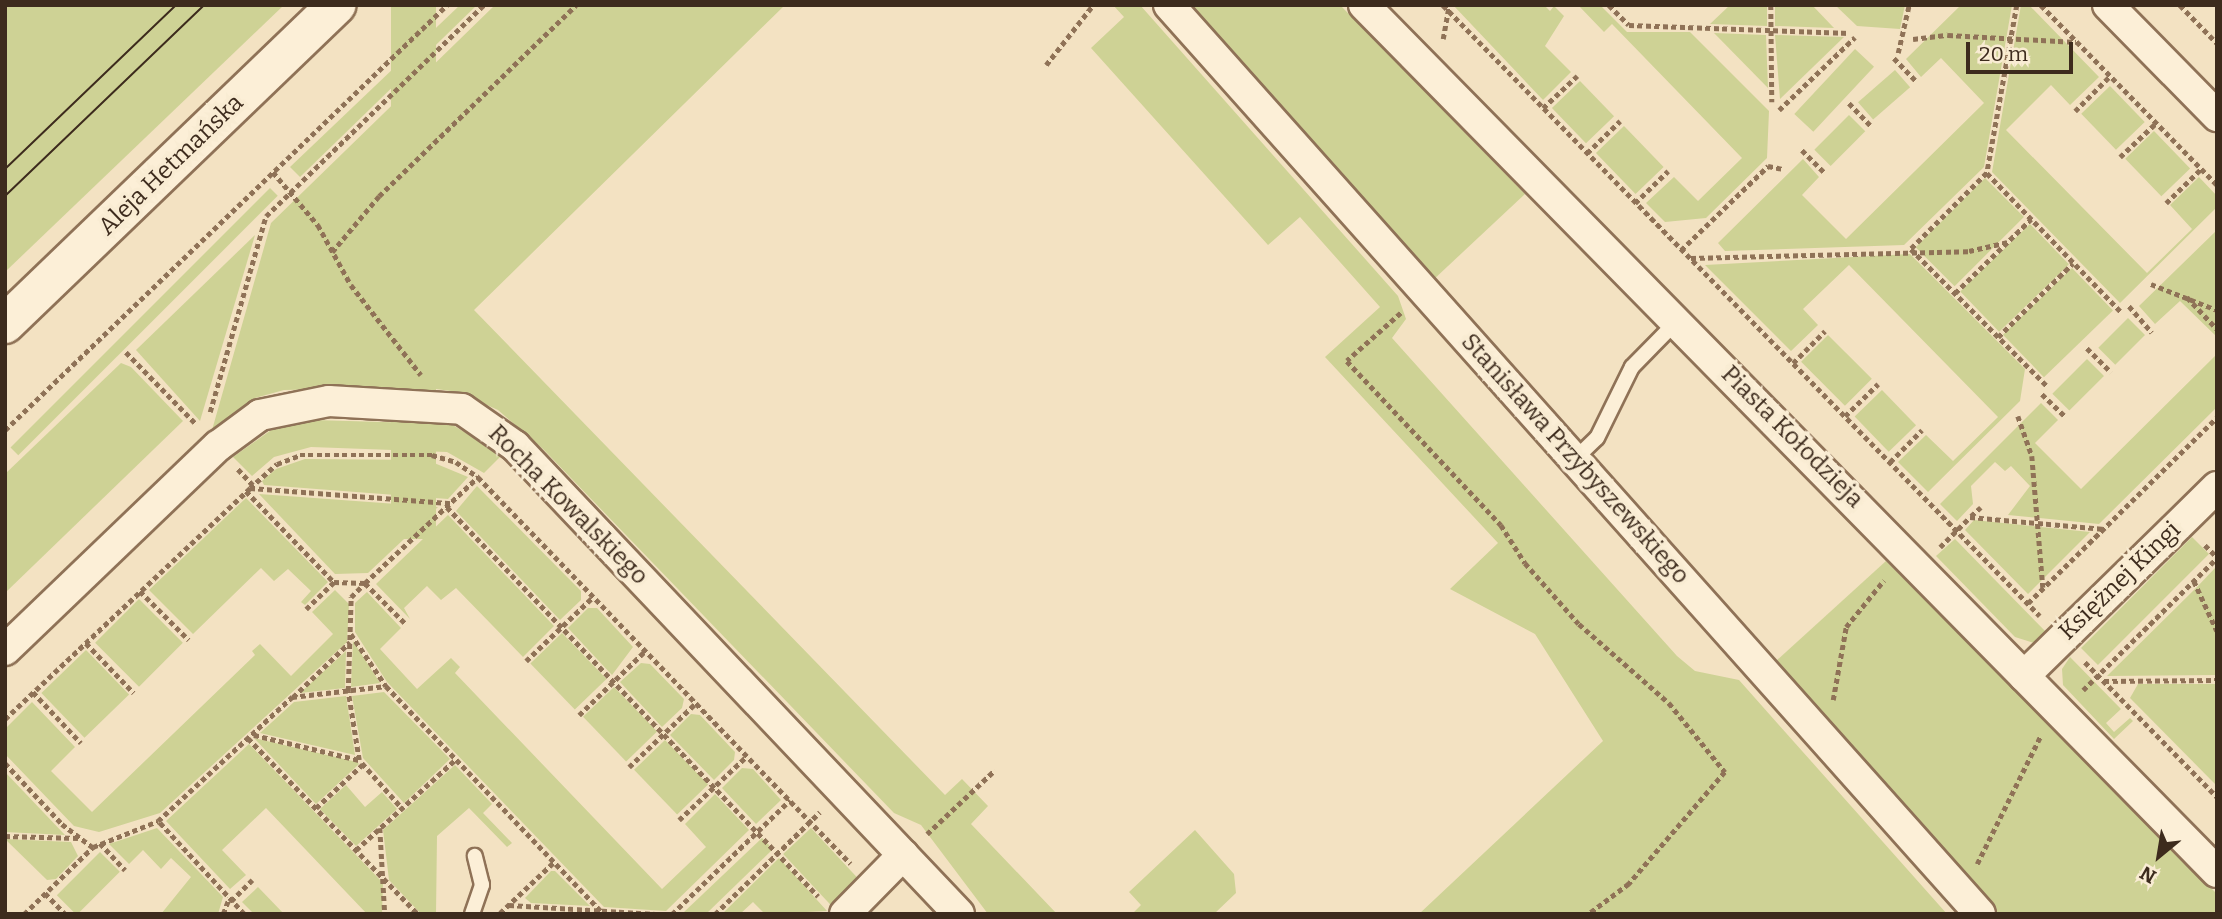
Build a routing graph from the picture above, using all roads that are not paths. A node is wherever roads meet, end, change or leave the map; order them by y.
1 (337, 5) edge
2 (1169, 5) edge
3 (1364, 5) edge
4 (2108, 5) edge
5 (2217, 116) edge
6 (1678, 321) junction
7 (5, 324) edge
8 (1574, 459) junction
9 (2217, 487) edge
10 (5, 650) edge
11 (2024, 676) junction
12 (903, 855) junction
13 (475, 856) dead end
14 (2217, 872) edge
15 (1972, 904) edge
16 (835, 909) edge
17 (472, 914) edge
18 (959, 914) edge

1 - 7 street, Aleja Hetmańska
2 - 8 street, Stanisława Przybyszewskiego
3 - 6 street, Piasta Kołodzieja
4 - 5 street
6 - 8 lane
6 - 11 street, Piasta Kołodzieja
8 - 15 street, Stanisława Przybyszewskiego
9 - 11 street, Księżnej Kingi
10 - 12 street, Rocha Kowalskiego
11 - 14 street, Piasta Kołodzieja
12 - 16 street
12 - 18 street, Rocha Kowalskiego
13 - 17 lane

